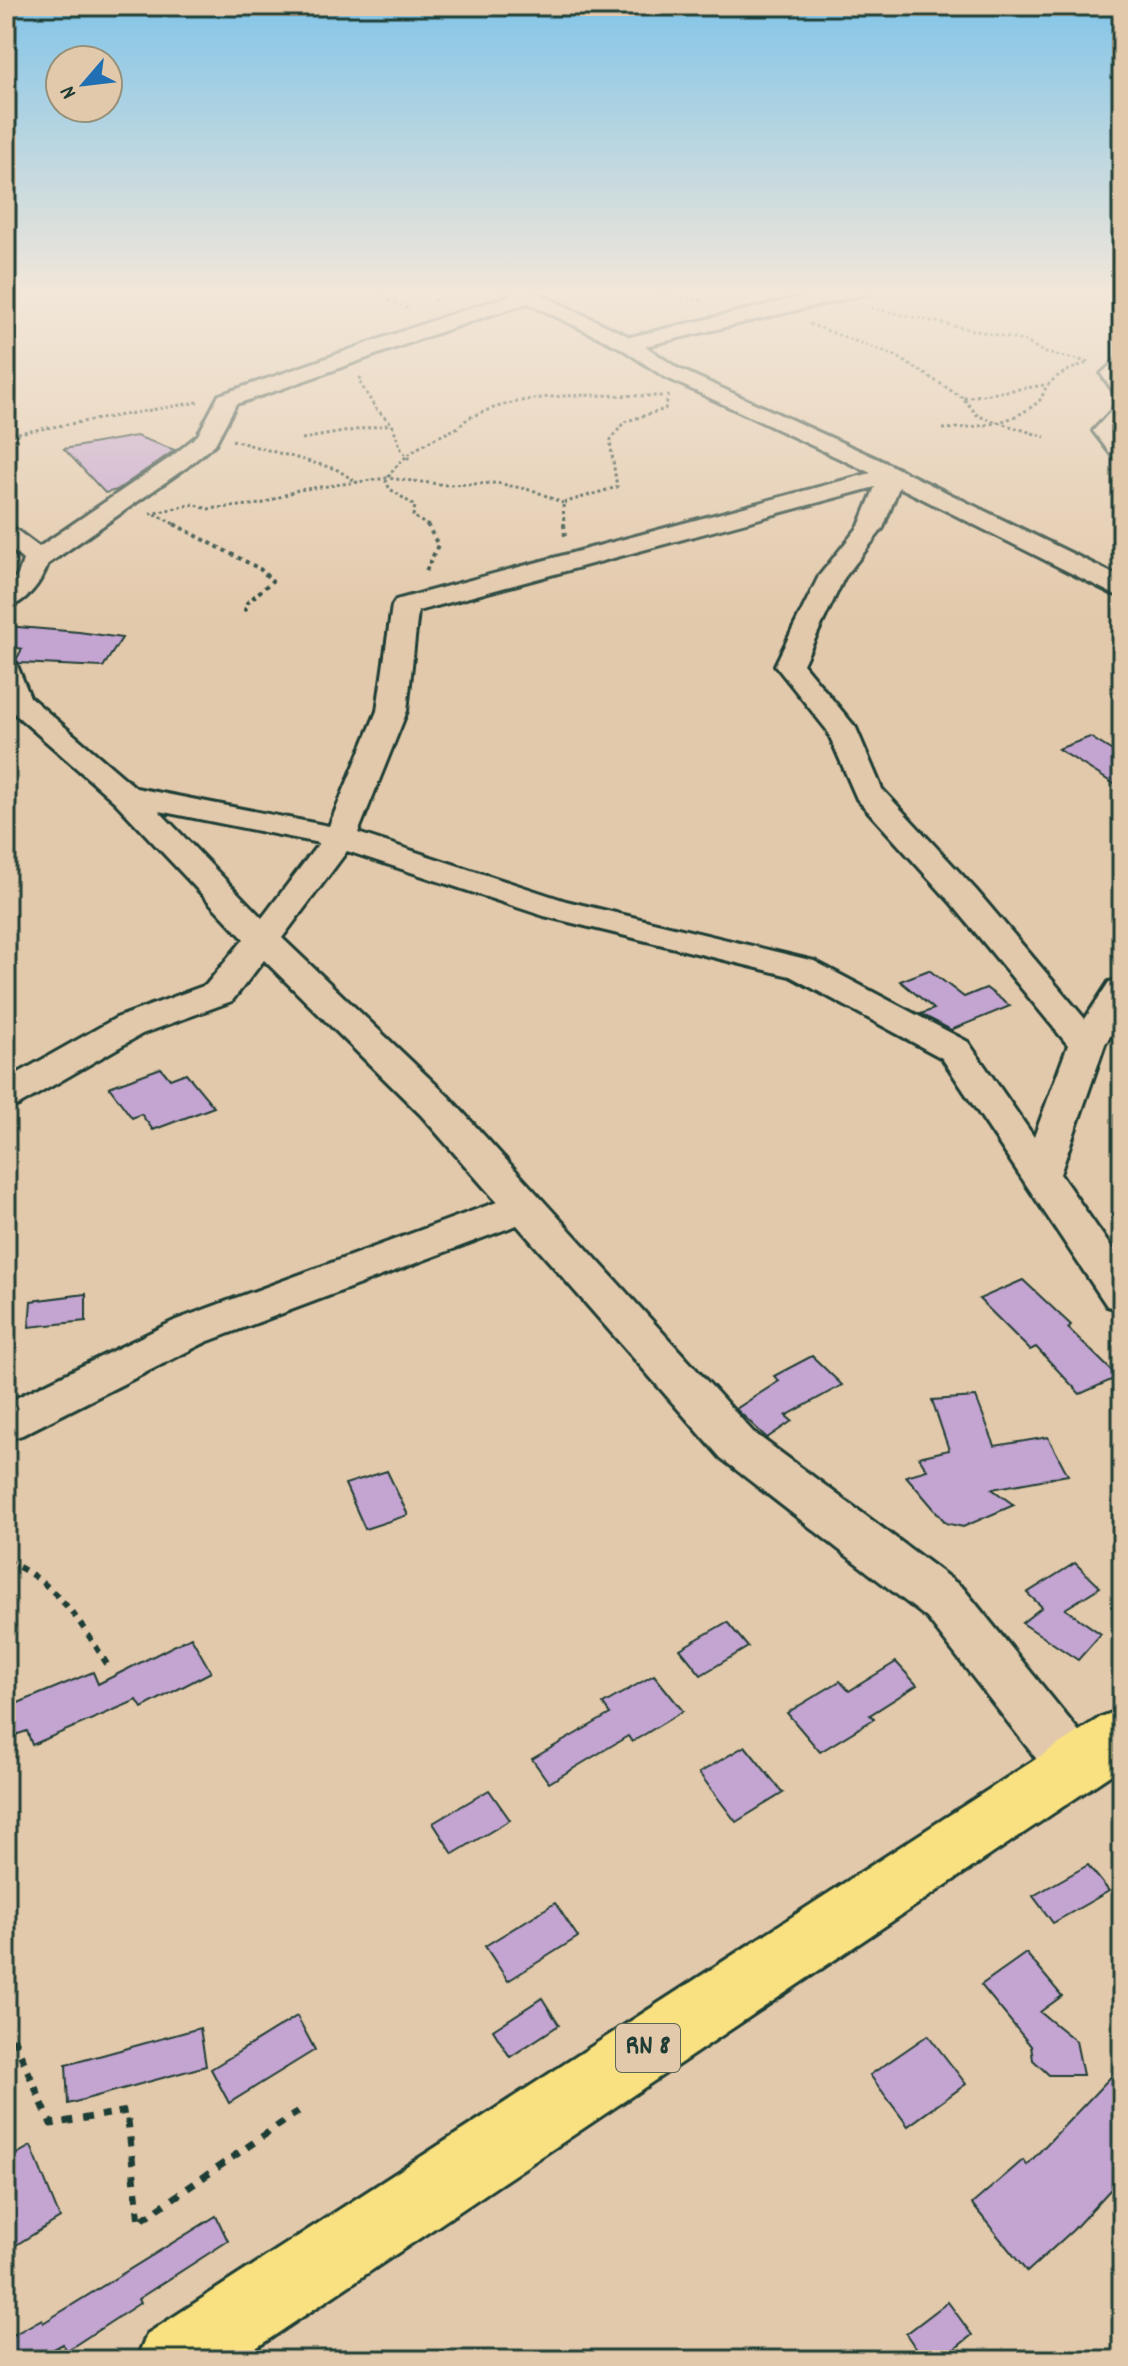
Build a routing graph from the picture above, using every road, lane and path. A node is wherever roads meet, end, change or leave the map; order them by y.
1 (370, 399) edge
2 (531, 399) edge
3 (668, 399) edge
4 (729, 399) edge
5 (964, 399) edge
6 (1040, 399) edge
7 (227, 400) joint
8 (1122, 413) edge
9 (997, 422) junction
10 (392, 424) junction
11 (943, 429) dead end
12 (6, 435) edge
13 (1045, 437) dead end
14 (207, 439) junction
15 (302, 439) dead end
16 (1122, 453) edge
17 (409, 459) junction
18 (892, 475) junction
19 (387, 478) junction
20 (358, 484) junction
21 (563, 503) junction
22 (154, 513) junction
23 (84, 527) junction
24 (6, 534) edge
25 (566, 537) dead end
26 (36, 560) junction
27 (426, 571) dead end
28 (1122, 588) edge
29 (6, 600) edge
30 (244, 615) dead end
31 (6, 669) edge
32 (126, 795) junction
33 (340, 838) junction
34 (263, 939) junction
35 (1122, 990) edge
36 (1087, 1044) junction
37 (6, 1096) edge
38 (1040, 1175) junction
39 (524, 1207) junction
40 (1122, 1295) edge
41 (6, 1423) edge
42 (6, 1561) edge
43 (110, 1669) dead end
44 (1099, 1751) edge
45 (6, 2021) edge
46 (305, 2107) dead end
47 (173, 2360) edge

1 - 10 path
2 - 17 path
3 - 21 path
4 - 18 street
5 - 9 path
6 - 9 path
7 - 12 path
7 - 14 street
8 - 16 street
9 - 11 path
9 - 13 path
10 - 15 path
10 - 17 path
14 - 20 path
14 - 23 street
17 - 19 path
18 - 28 street
18 - 33 street
18 - 36 street
19 - 20 path
19 - 21 path
19 - 27 path
20 - 22 path
21 - 25 path
22 - 23 path
22 - 30 path
23 - 26 street
24 - 26 street
26 - 29 street
31 - 32 street
32 - 33 street
32 - 34 street
33 - 34 street
33 - 38 street
34 - 37 street
34 - 39 street
35 - 36 street
36 - 38 street
38 - 40 street
39 - 41 street
39 - 44 street
42 - 43 path
44 - 47 main road, RN 8
45 - 46 path

